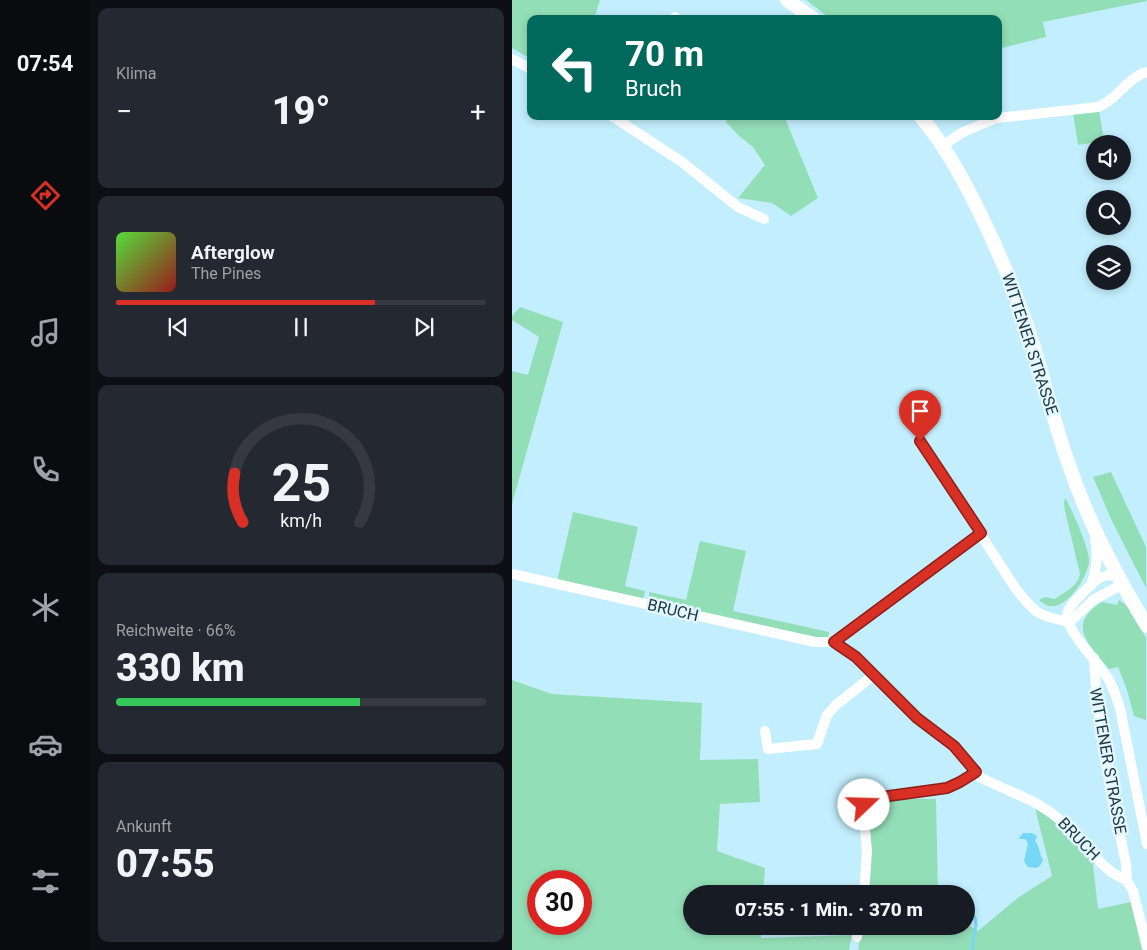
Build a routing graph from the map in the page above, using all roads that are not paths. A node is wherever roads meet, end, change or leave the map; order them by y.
1 (787, 0) edge
2 (808, 15) edge
3 (512, 59) edge
4 (527, 67) edge
5 (1146, 72) edge
6 (1002, 118) edge
7 (618, 120) edge
8 (923, 120) edge
9 (993, 120) edge
10 (942, 146) junction
11 (764, 218) dead end
12 (920, 441) dead end
13 (1094, 527) junction
14 (981, 533) junction
15 (512, 574) edge
16 (1122, 581) junction
17 (1090, 586) junction
18 (1070, 622) junction
19 (1146, 626) edge
20 (834, 642) junction
21 (1094, 658) junction
22 (875, 674) junction
23 (764, 731) dead end
24 (976, 772) junction
25 (1146, 844) edge
26 (1127, 880) junction
27 (865, 885) edge
28 (1146, 946) edge

1 - 2 main road
3 - 4 street
5 - 6 street
7 - 11 street
8 - 10 main road, WITTENER STRASSE
9 - 10 street
10 - 13 main road, WITTENER STRASSE
12 - 14 street
13 - 16 main road, WITTENER STRASSE
13 - 17 street, WITTENER STRASSE
14 - 18 street
14 - 20 street
15 - 20 street, BRUCH
16 - 17 street, WITTENER STRASSE
16 - 18 street
16 - 19 main road
17 - 18 street, WITTENER STRASSE
18 - 21 street, WITTENER STRASSE
20 - 22 street, BRUCH
21 - 25 street, WITTENER STRASSE
21 - 26 street, WITTENER STRASSE
22 - 23 street
22 - 24 street, BRUCH
24 - 26 street, BRUCH
24 - 27 street
26 - 28 street

